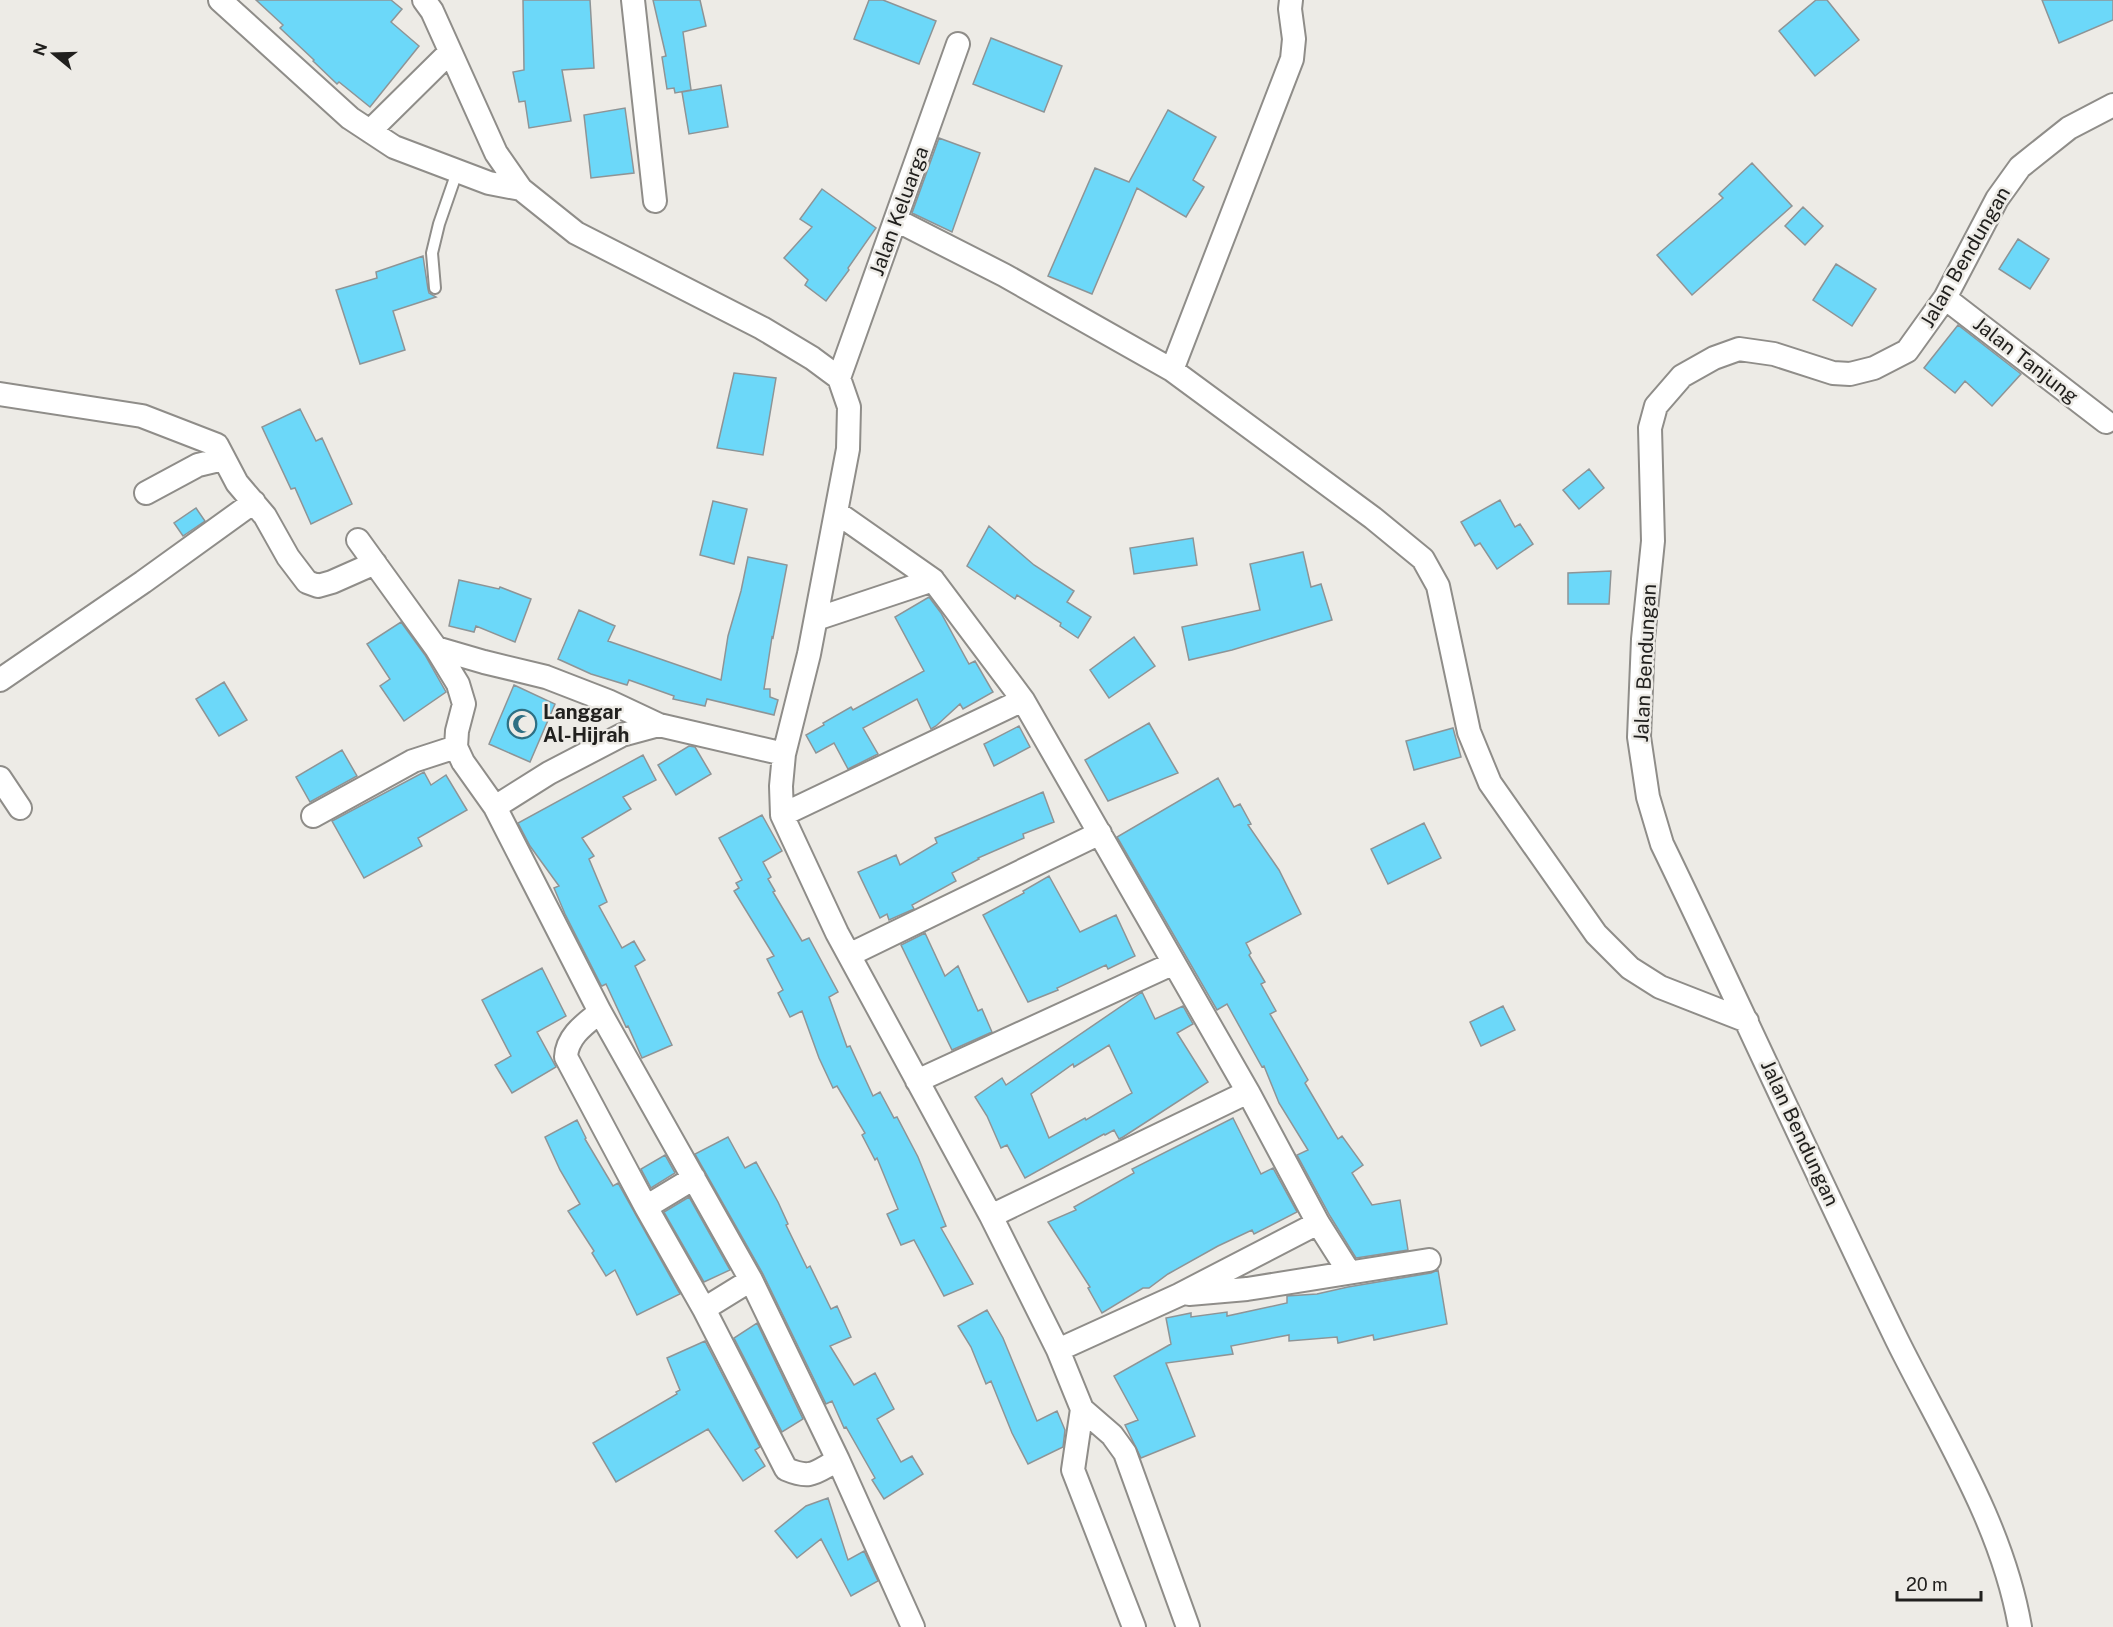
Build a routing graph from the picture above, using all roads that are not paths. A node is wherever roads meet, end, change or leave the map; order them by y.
1 (220, 0) edge
2 (633, 0) edge
3 (1291, 0) edge
4 (434, 4) edge
5 (958, 44) dead end
6 (450, 52) junction
7 (2113, 105) edge
8 (370, 131) junction
9 (457, 172) junction
10 (521, 189) junction
11 (654, 201) dead end
12 (896, 220) junction
13 (435, 288) dead end
14 (1945, 298) junction
15 (1172, 370) junction
16 (839, 378) junction
17 (0, 394) edge
18 (2106, 422) dead end
19 (223, 459) junction
20 (146, 493) dead end
21 (254, 502) junction
22 (836, 512) junction
23 (358, 540) dead end
24 (375, 563) junction
25 (933, 580) junction
26 (816, 619) junction
27 (436, 648) junction
28 (0, 680) edge
29 (1023, 700) junction
30 (659, 725) junction
31 (456, 747) junction
32 (784, 754) junction
33 (0, 778) edge
34 (495, 807) junction
35 (20, 808) dead end
36 (782, 815) junction
37 (312, 816) dead end
38 (1100, 833) junction
39 (849, 955) junction
40 (1172, 964) junction
41 (600, 1012) junction
42 (1747, 1021) junction
43 (917, 1081) junction
44 (1248, 1092) junction
45 (694, 1178) junction
46 (646, 1207) junction
47 (991, 1216) junction
48 (1318, 1223) junction
49 (1428, 1260) dead end
50 (1349, 1272) junction
51 (751, 1280) junction
52 (1179, 1295) junction
53 (704, 1309) junction
54 (1058, 1350) junction
55 (1082, 1409) junction
56 (838, 1460) junction
57 (913, 1627) edge
58 (1134, 1627) edge
59 (1188, 1627) edge
60 (2020, 1627) edge

1 - 8 street
2 - 11 street
3 - 15 street
4 - 6 street
5 - 12 street, Jalan Keluarga
6 - 8 street
6 - 10 street
7 - 14 street, Jalan Bendungan
8 - 9 street
9 - 10 street
9 - 13 lane
10 - 16 street
12 - 15 street
12 - 16 street, Jalan Keluarga
14 - 18 street, Jalan Tanjung
14 - 42 street, Jalan Bendungan
15 - 42 street
16 - 22 street
17 - 19 street
19 - 20 street
19 - 21 street
21 - 24 street
21 - 28 street
22 - 25 street
22 - 26 street
23 - 24 street
24 - 27 street
25 - 26 street
25 - 29 street
26 - 32 street
27 - 30 street
27 - 31 street
29 - 36 street
29 - 38 street
30 - 32 street
30 - 34 street
31 - 34 street
31 - 37 street
32 - 36 street
33 - 35 street
34 - 41 street
36 - 39 street
38 - 39 street
38 - 40 street
39 - 43 street
40 - 43 street
40 - 44 street
41 - 45 street
41 - 46 street
42 - 60 street, Jalan Bendungan
43 - 47 street
44 - 47 street
44 - 48 street
45 - 46 street
45 - 51 street
46 - 53 street
47 - 54 street
48 - 50 street
48 - 52 street
49 - 50 street
50 - 52 street
51 - 53 street
51 - 56 street
52 - 54 street
53 - 56 street
54 - 55 street
55 - 58 street
55 - 59 street
56 - 57 street

